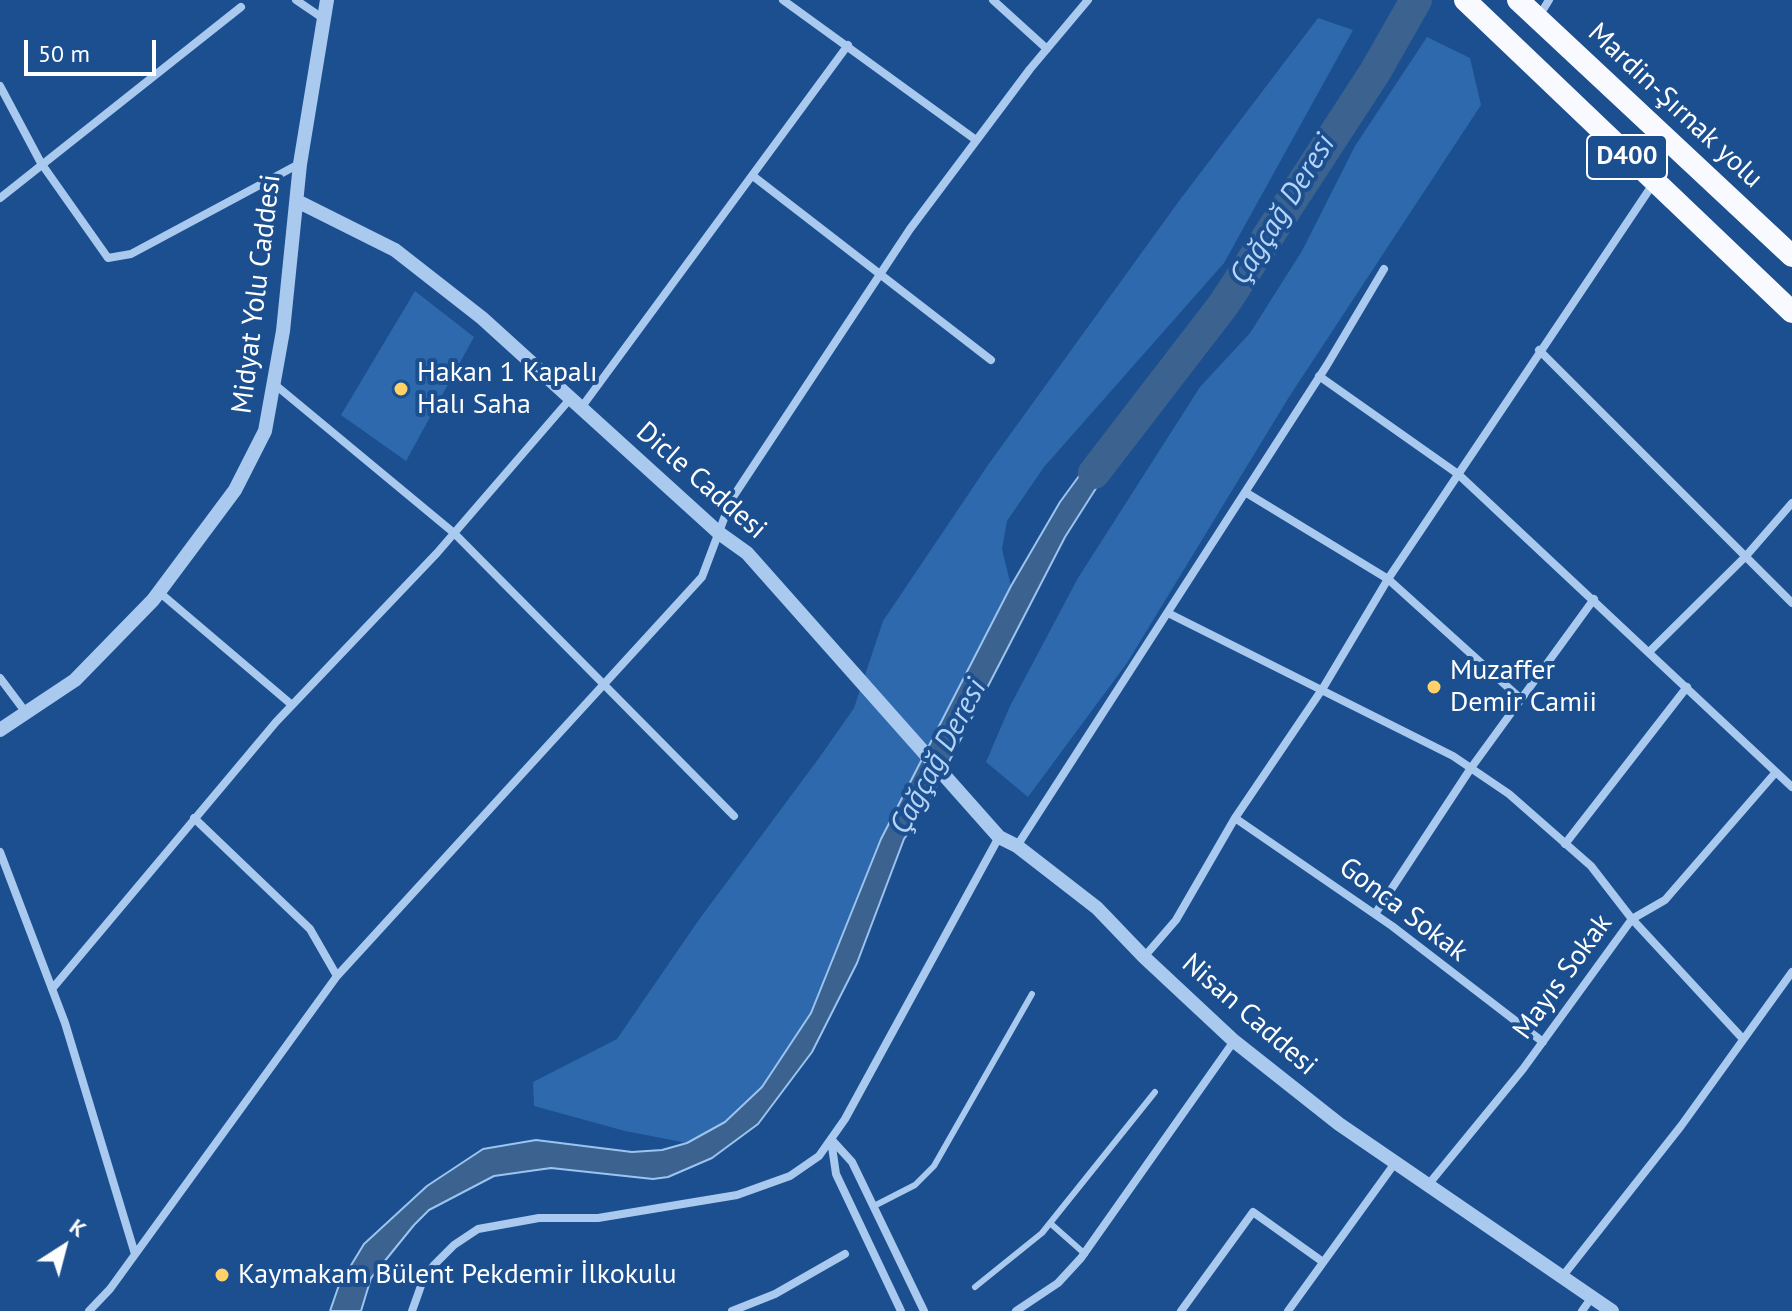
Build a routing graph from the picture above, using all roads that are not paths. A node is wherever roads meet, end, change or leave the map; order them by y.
1 (296, 0) edge
2 (327, 0) edge
3 (783, 0) edge
4 (993, 0) edge
5 (1088, 0) edge
6 (1465, 0) edge
7 (1518, 0) edge
8 (241, 7) dead end
9 (1544, 10) edge
10 (324, 19) junction
11 (848, 45) junction
12 (1047, 49) junction
13 (0, 86) edge
14 (976, 140) junction
15 (41, 163) junction
16 (300, 164) junction
17 (753, 176) junction
18 (1654, 183) junction
19 (0, 198) edge
20 (299, 202) junction
21 (1792, 256) edge
22 (1384, 269) dead end
23 (880, 275) junction
24 (1792, 312) edge
25 (1539, 350) junction
26 (991, 360) dead end
27 (1319, 376) junction
28 (273, 383) junction
29 (576, 404) junction
30 (1458, 474) junction
31 (1245, 492) junction
32 (1792, 503) edge
33 (454, 533) junction
34 (719, 533) junction
35 (1746, 556) junction
36 (1388, 579) junction
37 (159, 592) junction
38 (1594, 599) junction
39 (1792, 603) edge
40 (1168, 613) junction
41 (1649, 652) junction
42 (0, 678) edge
43 (606, 684) junction
44 (1687, 687) junction
45 (1323, 688) junction
46 (1521, 699) junction
47 (292, 705) junction
48 (27, 714) junction
49 (891, 714) joint
50 (0, 730) edge
51 (1471, 768) junction
52 (1776, 772) junction
53 (1792, 787) edge
54 (734, 816) dead end
55 (194, 818) junction
56 (1235, 818) junction
57 (999, 837) junction
58 (1565, 844) junction
59 (1017, 846) junction
60 (0, 852) edge
61 (1375, 914) junction
62 (1632, 919) junction
63 (1144, 957) junction
64 (1792, 972) edge
65 (337, 976) junction
66 (52, 989) junction
67 (1032, 994) dead end
68 (1743, 1039) junction
69 (1234, 1041) junction
70 (1543, 1042) junction
71 (1155, 1092) dead end
72 (831, 1139) junction
73 (1395, 1163) junction
74 (1428, 1185) junction
75 (874, 1206) junction
76 (1050, 1223) junction
77 (135, 1254) junction
78 (845, 1254) dead end
79 (1085, 1254) junction
80 (1323, 1262) junction
81 (1562, 1277) junction
82 (975, 1287) dead end
83 (1592, 1297) junction
84 (89, 1311) edge
85 (412, 1311) edge
86 (732, 1311) edge
87 (901, 1311) edge
88 (924, 1311) edge
89 (1016, 1311) edge
90 (1181, 1311) edge
91 (1288, 1311) edge
92 (1582, 1311) edge
93 (1612, 1311) edge

1 - 10 street
2 - 10 street, Midyat Yolu Caddesi
3 - 11 street
4 - 12 street
5 - 12 street
6 - 18 highway, D400
7 - 9 highway, Mardin-Şırnak yolu
8 - 15 street
9 - 21 highway, Mardin-Şırnak yolu
10 - 16 street, Midyat Yolu Caddesi
11 - 14 street
11 - 17 street
12 - 14 street
13 - 15 street
14 - 23 street
15 - 16 street
15 - 19 street
16 - 20 street, Midyat Yolu Caddesi
17 - 23 street
17 - 29 street
18 - 24 highway, D400
18 - 25 street
20 - 28 street, Midyat Yolu Caddesi
20 - 29 street, Dicle Caddesi
22 - 27 street
23 - 26 street
23 - 34 street
25 - 30 street
25 - 35 street
27 - 30 street
27 - 31 street
28 - 33 street
28 - 37 street, Midyat Yolu Caddesi
29 - 33 street
29 - 34 street, Dicle Caddesi
30 - 36 street
30 - 38 street
31 - 36 street
31 - 40 street
32 - 35 street
33 - 43 street
33 - 47 street
34 - 43 street
34 - 49 street, Dicle Caddesi
35 - 39 street
35 - 41 street
36 - 45 street
36 - 46 street
37 - 47 street
37 - 48 street, Midyat Yolu Caddesi
38 - 41 street
38 - 46 street
40 - 45 street
40 - 59 street
41 - 44 street
42 - 48 street
43 - 54 street
43 - 65 street
44 - 52 street
44 - 58 street
45 - 51 street
45 - 56 street
46 - 51 street
47 - 55 street
48 - 50 street, Midyat Yolu Caddesi
49 - 57 street, Nisan Caddesi
51 - 58 street
51 - 61 street
52 - 53 street
52 - 62 street, Mayıs Sokak
55 - 65 street
55 - 66 street
56 - 61 street, Gonca Sokak
56 - 63 street
57 - 59 street, Nisan Caddesi
57 - 72 street
58 - 62 street
59 - 63 street, Nisan Caddesi
60 - 66 street
61 - 70 street, Gonca Sokak
62 - 68 street
62 - 70 street, Mayıs Sokak
63 - 69 street, Nisan Caddesi
64 - 68 street
65 - 77 street
66 - 77 street
67 - 75 lane
68 - 81 street
69 - 73 street, Nisan Caddesi
69 - 79 street
70 - 74 street, Mayıs Sokak
71 - 76 lane
72 - 75 street
72 - 85 street
72 - 87 street
73 - 74 street, Nisan Caddesi
73 - 80 street
74 - 81 street, Nisan Caddesi
75 - 88 street
76 - 79 lane
76 - 82 lane
77 - 84 street
78 - 86 street
79 - 89 street
80 - 90 street
80 - 91 street
81 - 83 street, Nisan Caddesi
83 - 92 street
83 - 93 street, Nisan Caddesi

